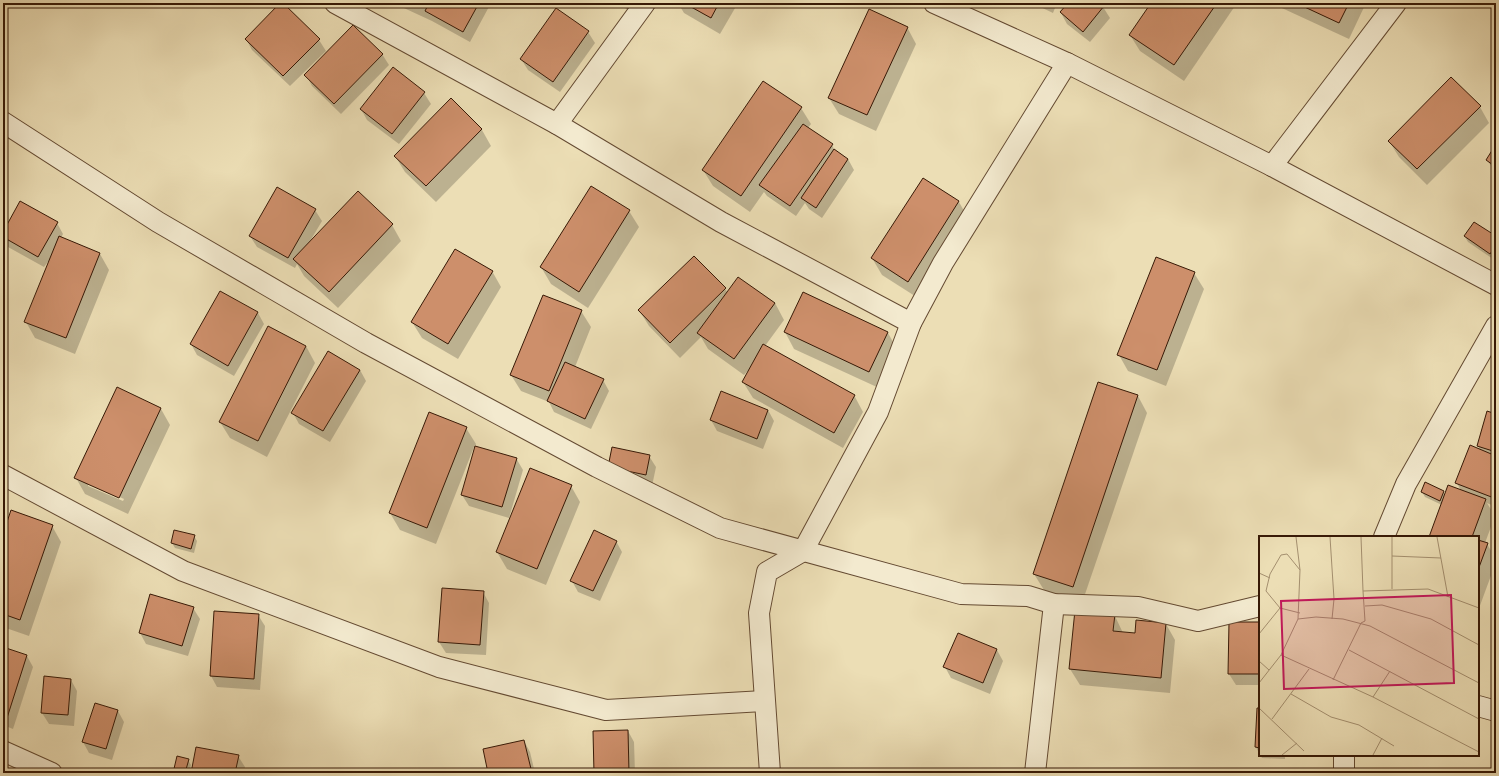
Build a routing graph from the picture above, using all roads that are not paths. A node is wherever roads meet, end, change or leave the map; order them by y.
1 (335, 3) edge
2 (645, 3) edge
3 (934, 3) edge
4 (1396, 3) edge
5 (1067, 63) junction
6 (3, 122) edge
7 (557, 124) junction
8 (1272, 166) junction
9 (1496, 285) edge
10 (911, 323) junction
11 (1496, 326) edge
12 (3, 475) edge
13 (1384, 536) edge
14 (803, 552) junction
15 (1054, 604) junction
16 (1259, 606) edge
17 (764, 701) junction
18 (1479, 706) edge
19 (1496, 711) edge
20 (3, 751) edge
21 (1344, 756) edge
22 (26, 767) edge
23 (52, 773) edge
24 (770, 773) edge
25 (1034, 773) edge
26 (1344, 773) edge

1 - 7 street
2 - 7 street
3 - 5 street
4 - 8 street
5 - 8 street
5 - 10 street
6 - 14 street
7 - 10 street
8 - 9 street
10 - 14 street
11 - 13 street
12 - 17 street
14 - 15 street
14 - 17 street
15 - 16 street
15 - 25 street
17 - 24 street
18 - 19 street
20 - 22 street
21 - 26 street
22 - 23 street

